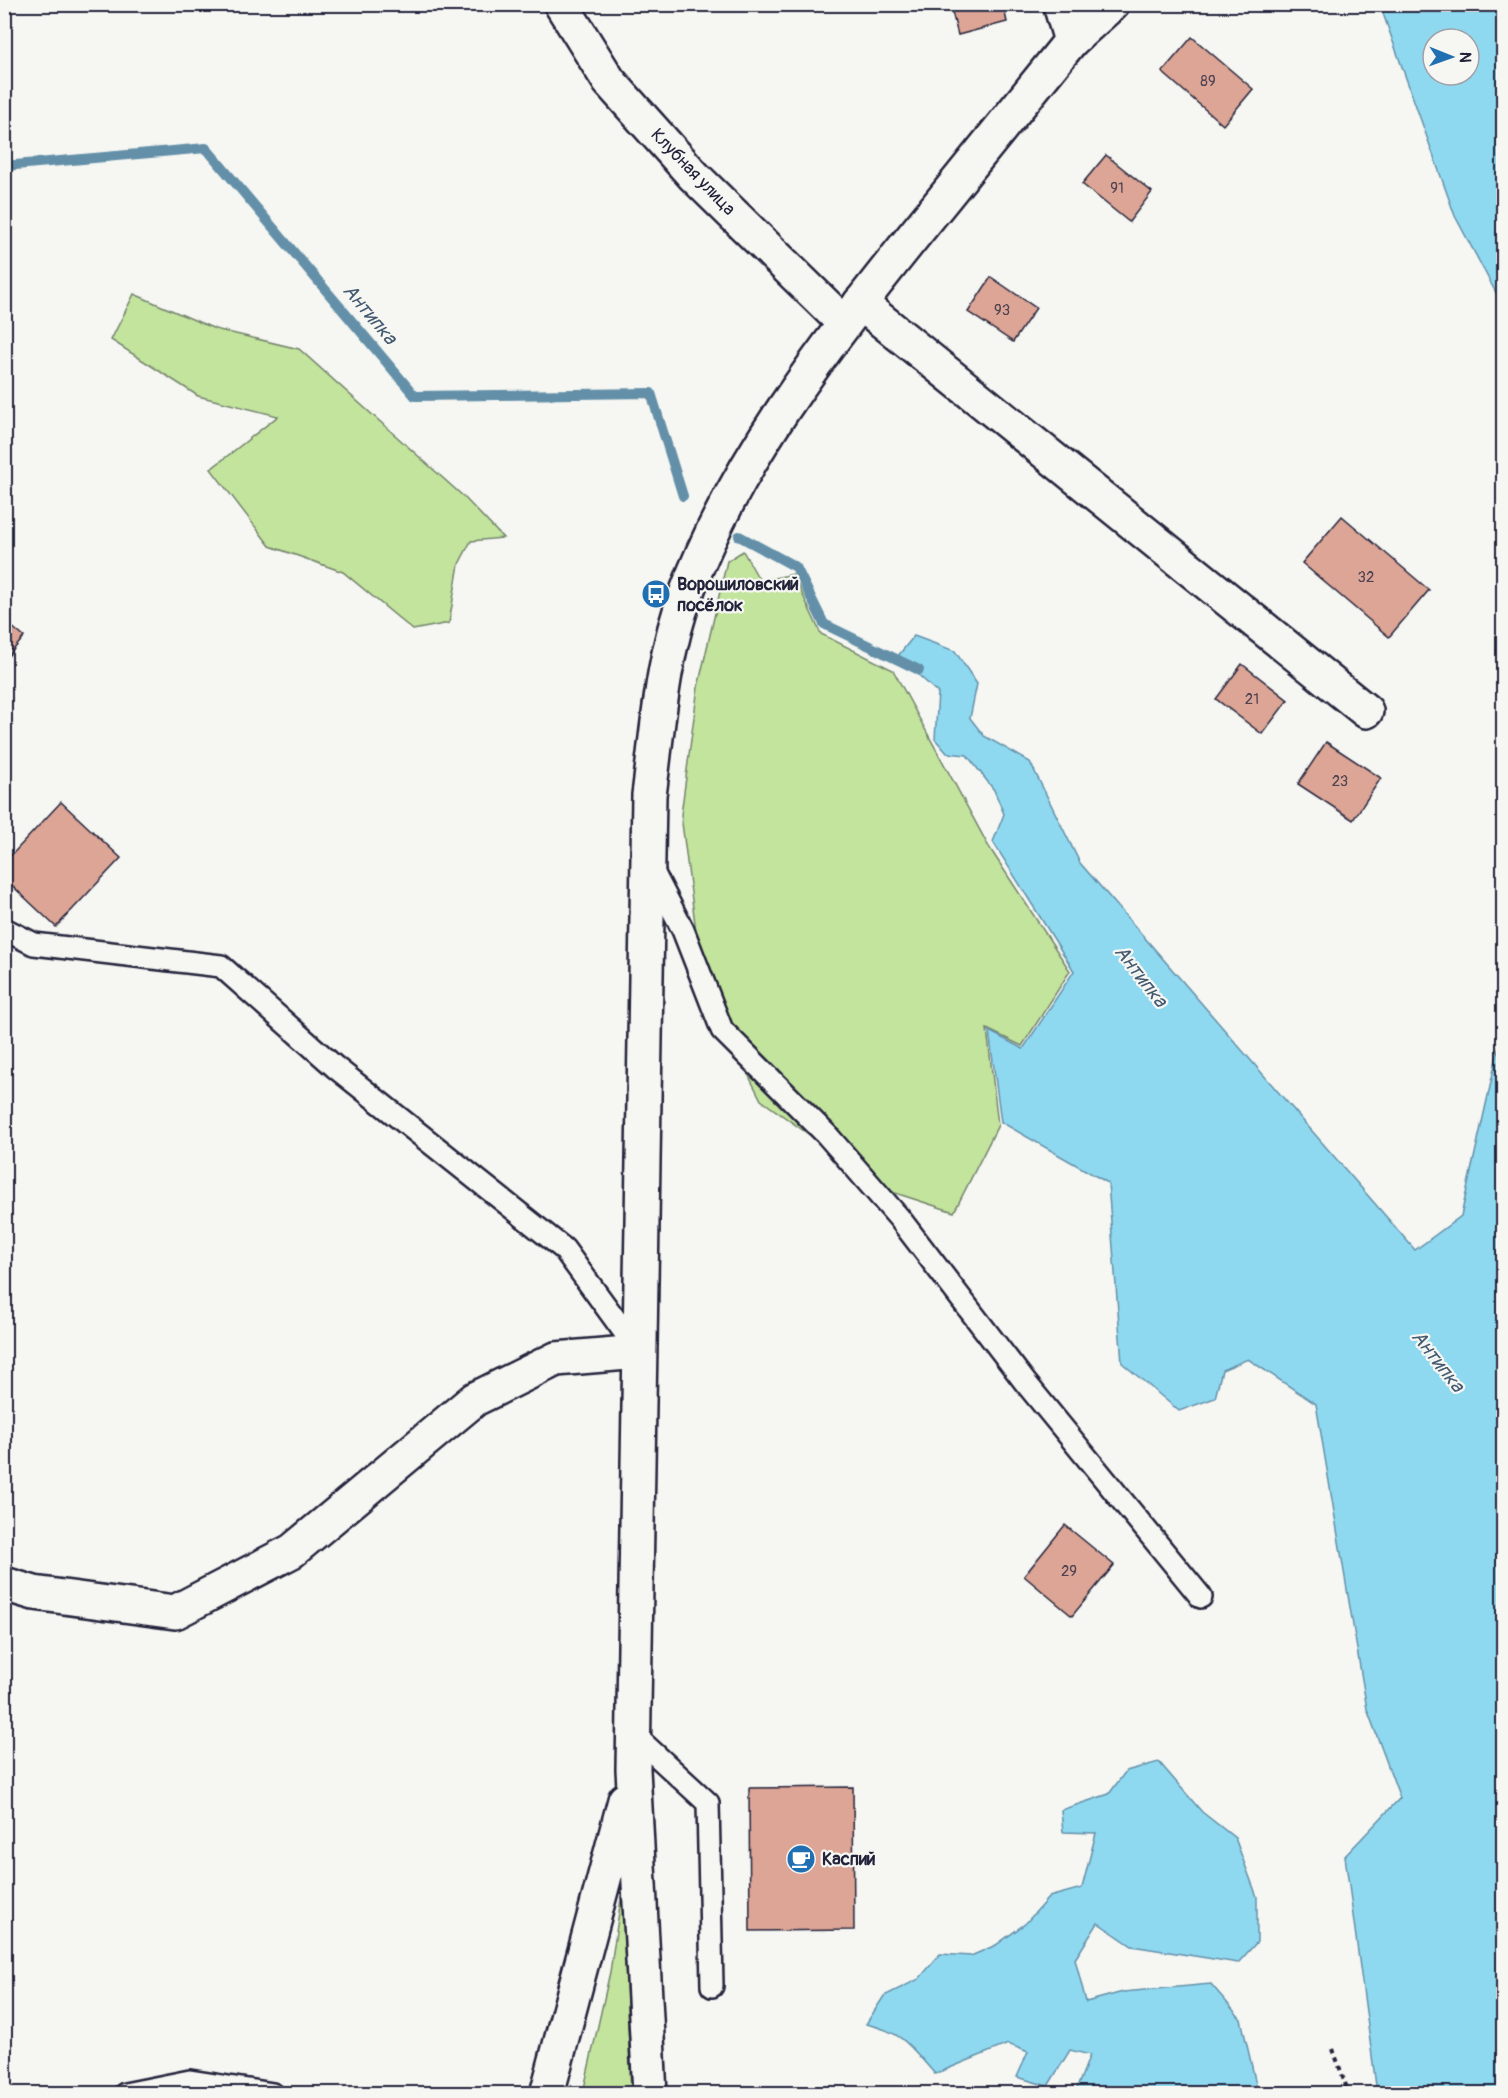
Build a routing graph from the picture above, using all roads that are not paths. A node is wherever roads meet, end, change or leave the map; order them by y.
1 (561, 4) edge
2 (1060, 4) edge
3 (1112, 4) edge
4 (1071, 41) junction
5 (852, 313) junction
6 (1366, 711) dead end
7 (647, 861) junction
8 (4, 929) edge
9 (639, 1352) junction
10 (4, 1584) edge
11 (1201, 1597) dead end
12 (633, 1734) junction
13 (633, 1769) junction
14 (712, 1986) dead end
15 (125, 2094) edge
16 (273, 2094) edge
17 (548, 2094) edge
18 (650, 2094) edge

1 - 5 main road, Клубная улица
2 - 4 main road
3 - 4 main road
4 - 5 main road
5 - 6 main road, Клубная улица
5 - 7 main road
7 - 9 main road
7 - 11 lane
8 - 9 lane
9 - 10 main road
9 - 12 main road
12 - 13 main road
12 - 14 lane
13 - 17 main road
13 - 18 main road
15 - 16 lane

